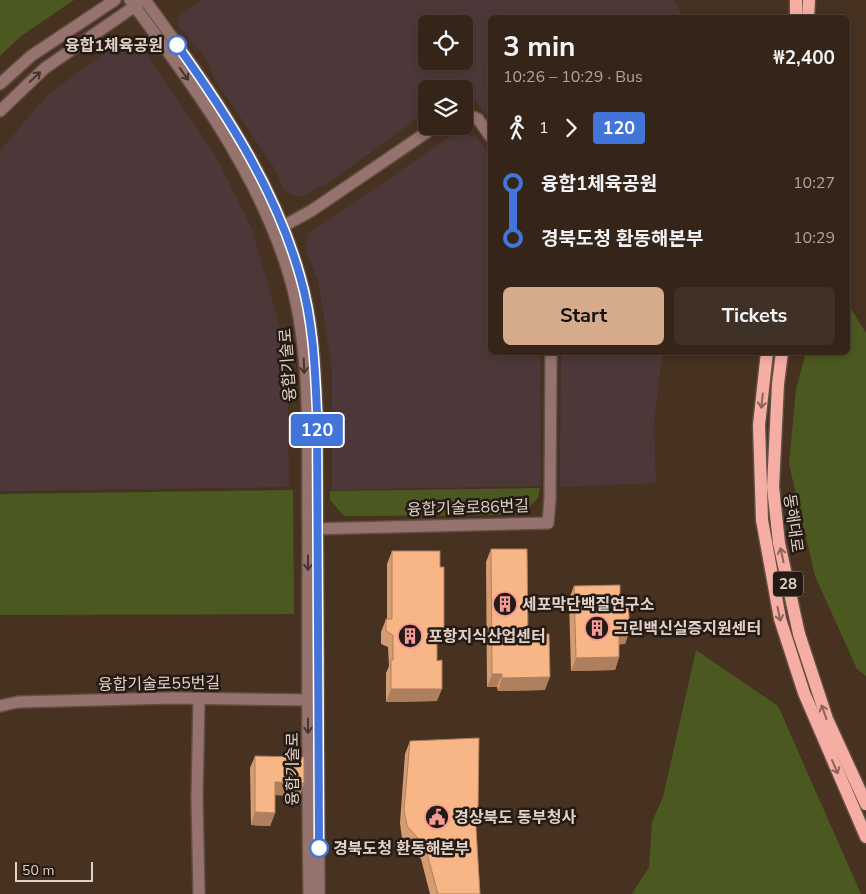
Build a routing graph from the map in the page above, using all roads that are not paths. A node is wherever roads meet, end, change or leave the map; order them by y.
1 (115, 0) edge
2 (801, 1) edge
3 (139, 2) edge
4 (797, 15) edge
5 (807, 15) edge
6 (0, 84) edge
7 (0, 112) edge
8 (473, 117) edge
9 (488, 133) edge
10 (423, 135) edge
11 (279, 228) junction
12 (551, 355) edge
13 (766, 355) edge
14 (782, 355) edge
15 (313, 528) junction
16 (199, 698) junction
17 (314, 700) junction
18 (0, 706) edge
19 (866, 804) edge
20 (866, 836) edge
21 (199, 894) edge
22 (309, 894) edge
23 (319, 894) edge

1 - 6 street
2 - 4 main road
2 - 5 main road
7 -> 3 street
3 - 11 street, 융합기술로
8 - 9 street
10 - 11 street
11 - 15 street, 융합기술로
12 - 15 street, 융합기술로86번길
13 -> 20 main road
19 -> 14 main road, 동해대로 / 28
15 - 17 street, 융합기술로
16 - 17 street, 융합기술로55번길
16 - 18 street, 융합기술로55번길
16 - 21 street
17 -> 22 street, 융합기술로
17 - 23 street, 융합기술로

